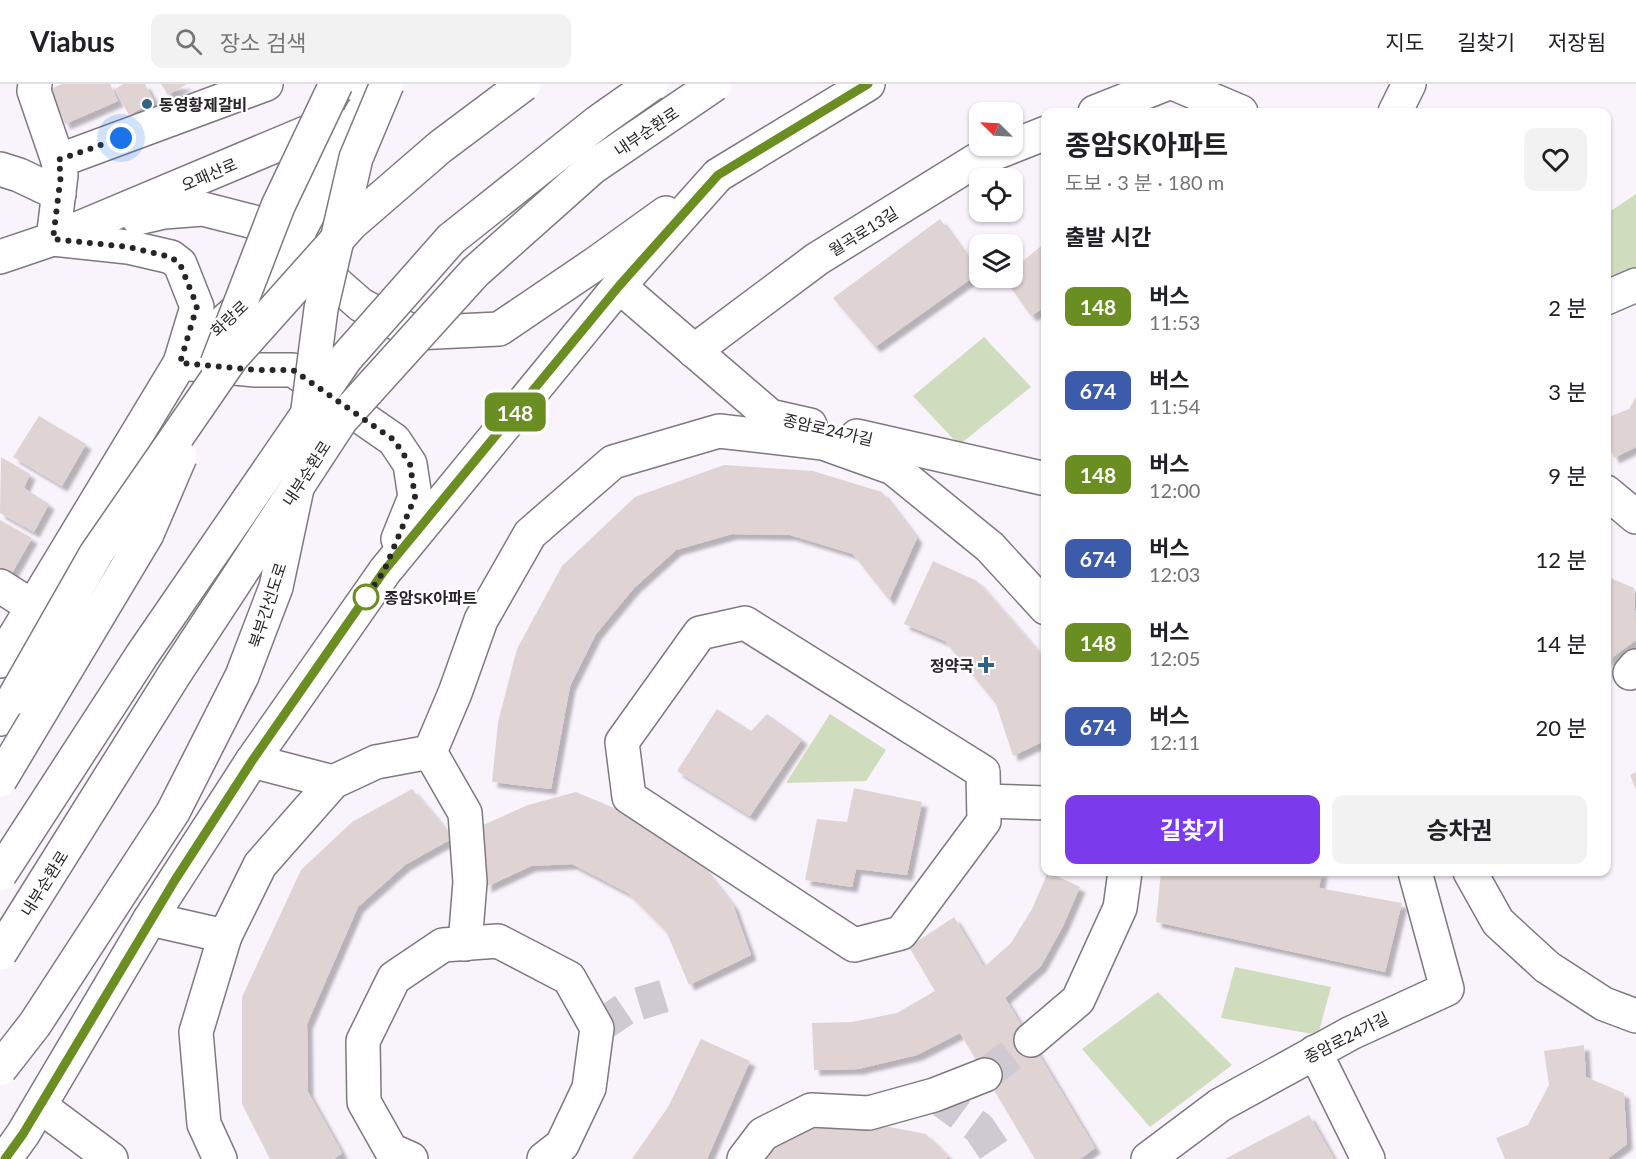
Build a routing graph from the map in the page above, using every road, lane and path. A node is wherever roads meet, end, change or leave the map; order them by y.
1 (35, 84) edge
2 (266, 84) edge
3 (336, 84) edge
4 (524, 84) edge
5 (652, 84) edge
6 (715, 84) edge
7 (868, 84) edge
8 (1166, 84) edge
9 (1175, 84) edge
10 (1409, 84) edge
11 (378, 90) edge
12 (1105, 108) edge
13 (1232, 108) edge
14 (1397, 108) edge
15 (1040, 140) edge
16 (58, 160) junction
17 (0, 169) edge
18 (718, 175) junction
19 (59, 194) junction
20 (53, 239) junction
21 (307, 245) junction
22 (0, 257) edge
23 (1636, 285) edge
24 (619, 286) junction
25 (1611, 296) edge
26 (694, 351) junction
27 (180, 363) junction
28 (1041, 478) edge
29 (1611, 496) edge
30 (1636, 517) edge
31 (384, 571) junction
32 (0, 586) edge
33 (1041, 603) edge
34 (33, 607) junction
35 (0, 662) edge
36 (7, 709) edge
37 (430, 752) junction
38 (252, 761) junction
39 (0, 780) edge
40 (333, 782) junction
41 (984, 801) junction
42 (1041, 803) edge
43 (0, 874) edge
44 (1124, 876) edge
45 (1416, 876) edge
46 (1472, 876) edge
47 (150, 919) junction
48 (225, 936) junction
49 (465, 944) junction
50 (0, 953) edge
51 (1636, 1016) edge
52 (1031, 1040) tunnel mouth
53 (1315, 1052) junction
54 (0, 1069) edge
55 (984, 1075) tunnel mouth
56 (39, 1106) junction
57 (9, 1144) edge
58 (111, 1159) edge
59 (220, 1159) edge
60 (411, 1159) edge
61 (544, 1159) edge
62 (744, 1159) edge
63 (1148, 1159) edge
64 (1368, 1159) edge

1 - 16 main road
2 - 16 main road
3 - 39 main road, bridge
4 - 36 main road, bridge
5 - 43 main road, 내부순환로, bridge
6 - 50 main road, 내부순환로, bridge
7 - 18 main road
8 - 12 main road
9 - 13 main road
10 - 14 main road
11 - 20 main road, 오패산로
11 - 21 main road, 화랑로
11 - 54 main road, 북부간선도로, bridge
15 - 26 main road, 월곡로13길
16 - 19 main road
17 - 19 main road
18 - 21 main road, bridge
18 - 24 main road
19 - 20 main road
20 - 21 main road, 오패산로
20 - 22 main road, 오패산로
20 - 27 main road
21 - 27 main road, 화랑로
23 - 25 main road
24 - 26 main road, 종암로24가길
24 - 31 main road
26 - 28 main road, 종암로24가길
27 - 31 main road, bridge
27 - 34 main road, 화랑로
29 - 30 main road
31 - 38 main road
32 - 34 main road
33 - 37 main road
34 - 35 main road, 화랑로
37 - 40 main road
37 - 49 main road
38 - 40 main road
38 - 47 main road
40 - 48 main road
41 - 41 main road
41 - 42 main road
44 - 52 main road
45 - 53 main road, 종암로24가길
46 - 51 main road
47 - 48 main road
47 - 56 main road
48 - 59 main road
49 - 60 main road
49 - 61 main road
53 - 63 main road, 종암로24가길
53 - 64 main road
55 - 62 main road
56 - 57 main road
56 - 58 main road

